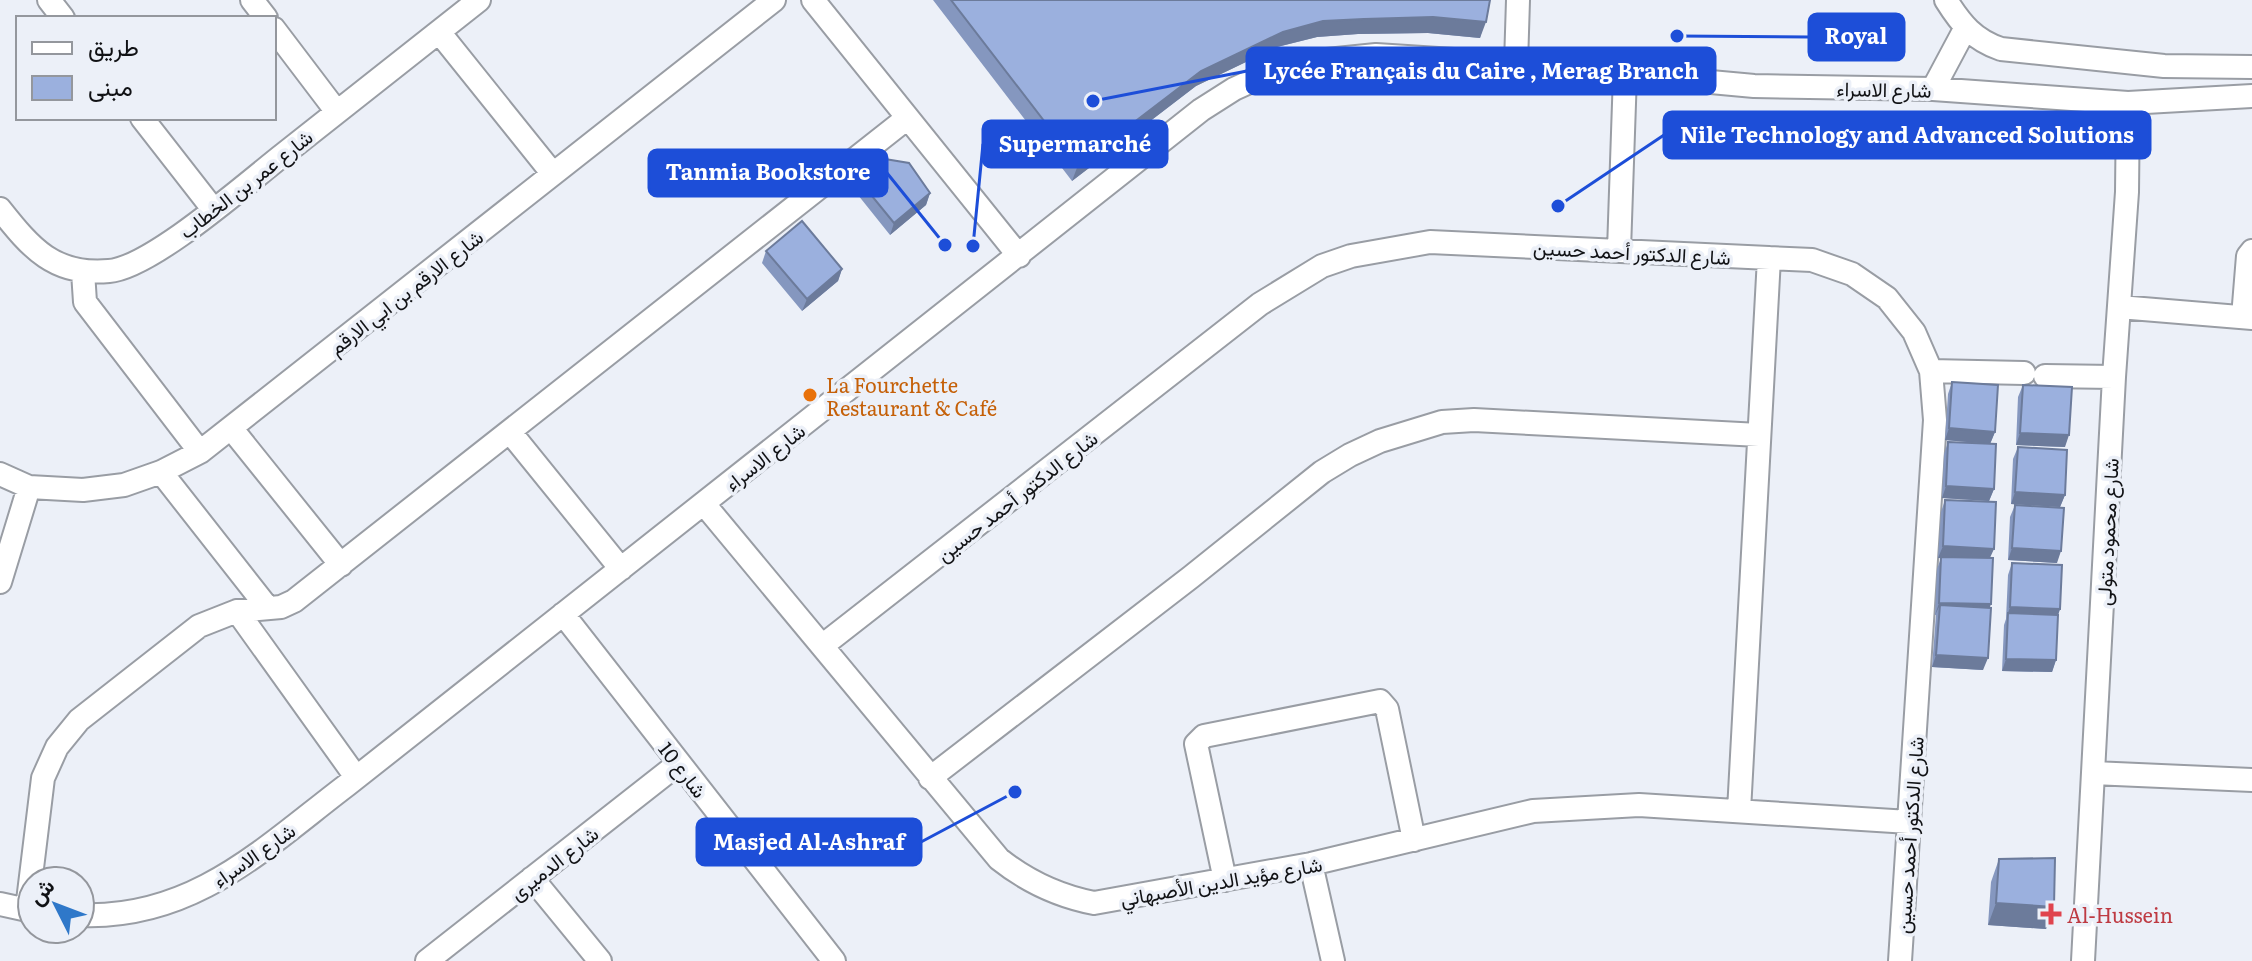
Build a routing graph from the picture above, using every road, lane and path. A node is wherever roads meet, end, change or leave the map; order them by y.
1 (49, 0) edge
2 (252, 0) edge
3 (479, 0) edge
4 (774, 0) edge
5 (813, 0) edge
6 (1518, 0) edge
7 (1946, 0) edge
8 (61, 16) edge
9 (264, 16) edge
10 (1965, 29) junction
11 (276, 32) edge
12 (439, 32) junction
13 (1516, 64) junction
14 (2252, 67) edge
15 (1625, 74) junction
16 (1933, 89) junction
17 (2252, 96) edge
18 (2128, 103) junction
19 (337, 112) junction
20 (906, 119) junction
21 (144, 120) edge
22 (553, 174) junction
23 (0, 209) edge
24 (213, 209) junction
25 (1619, 250) junction
26 (2252, 251) edge
27 (1019, 256) junction
28 (1769, 258) junction
29 (83, 272) junction
30 (2119, 307) junction
31 (2247, 317) edge
32 (1931, 371) junction
33 (2114, 377) junction
34 (231, 428) junction
35 (510, 432) junction
36 (1759, 435) junction
37 (200, 452) junction
38 (161, 472) junction
39 (0, 474) edge
40 (29, 487) junction
41 (704, 504) junction
42 (341, 565) junction
43 (621, 569) junction
44 (0, 582) edge
45 (267, 607) junction
46 (237, 611) junction
47 (563, 614) junction
48 (822, 646) junction
49 (679, 763) junction
50 (2093, 773) junction
51 (356, 777) junction
52 (930, 778) junction
53 (2252, 780) edge
54 (1739, 811) junction
55 (1909, 822) junction
56 (1414, 840) junction
57 (1311, 864) junction
58 (34, 865) edge
59 (532, 878) junction
60 (1225, 880) junction
61 (96, 914) edge
62 (427, 961) edge
63 (600, 961) edge
64 (834, 961) edge
65 (1333, 961) edge
66 (1900, 961) edge
67 (2083, 961) edge

1 - 8 street
2 - 9 street
3 - 12 street, شارع عمر بن الخطاب
4 - 22 street, شارع الارقم بن ابي الارقم
5 - 20 street
6 - 13 street
7 - 10 street
10 - 14 street
10 - 16 street
11 - 19 street
12 - 19 street, شارع عمر بن الخطاب
12 - 22 street
13 - 15 street, شارع الاسراء
13 - 27 street, شارع الاسراء
15 - 16 street, شارع الاسراء
15 - 25 street
16 - 18 street, شارع الاسراء
17 - 18 street, شارع الاسراء
18 - 30 street, شارع محمود متولى
19 - 24 street, شارع عمر بن الخطاب
20 - 27 street
20 - 35 street
21 - 24 street
22 - 34 street, شارع الارقم بن ابي الارقم
23 - 29 street, شارع عمر بن الخطاب
24 - 29 street, شارع عمر بن الخطاب
25 - 28 street, شارع الدكتور أحمد حسين
25 - 48 street, شارع الدكتور أحمد حسين
26 - 31 street
27 - 41 street, شارع الاسراء
28 - 32 street, شارع الدكتور أحمد حسين
28 - 36 street
29 - 37 street
30 - 31 street
30 - 33 street, شارع محمود متولى
32 - 33 street
32 - 55 street, شارع الدكتور أحمد حسين
33 - 50 street, شارع محمود متولى
34 - 37 street, شارع الارقم بن ابي الارقم
34 - 42 street
35 - 42 street
35 - 43 street
36 - 52 street
36 - 54 street
37 - 38 street, شارع الارقم بن ابي الارقم
38 - 40 street, شارع الارقم بن ابي الارقم
38 - 45 street
39 - 40 street, شارع الارقم بن ابي الارقم
40 - 44 street
41 - 43 street, شارع الاسراء
41 - 48 street, شارع مؤيد الدين الأصبهاني
42 - 45 street
43 - 47 street, شارع الاسراء
45 - 46 street
46 - 51 street
46 - 58 street
47 - 49 street, شارع 10
47 - 51 street, شارع الاسراء
48 - 52 street, شارع مؤيد الدين الأصبهاني
49 - 59 street, شارع الدميرى
49 - 64 street, شارع 10
50 - 53 street
50 - 67 street, شارع محمود متولى
51 - 61 street, شارع الاسراء
52 - 60 street, شارع مؤيد الدين الأصبهاني
54 - 55 street, شارع مؤيد الدين الأصبهاني
54 - 56 street, شارع مؤيد الدين الأصبهاني
55 - 66 street, شارع الدكتور أحمد حسين
56 - 57 street, شارع مؤيد الدين الأصبهاني
56 - 60 street
57 - 60 street, شارع مؤيد الدين الأصبهاني
57 - 65 street
59 - 62 street, شارع الدميرى
59 - 63 street

